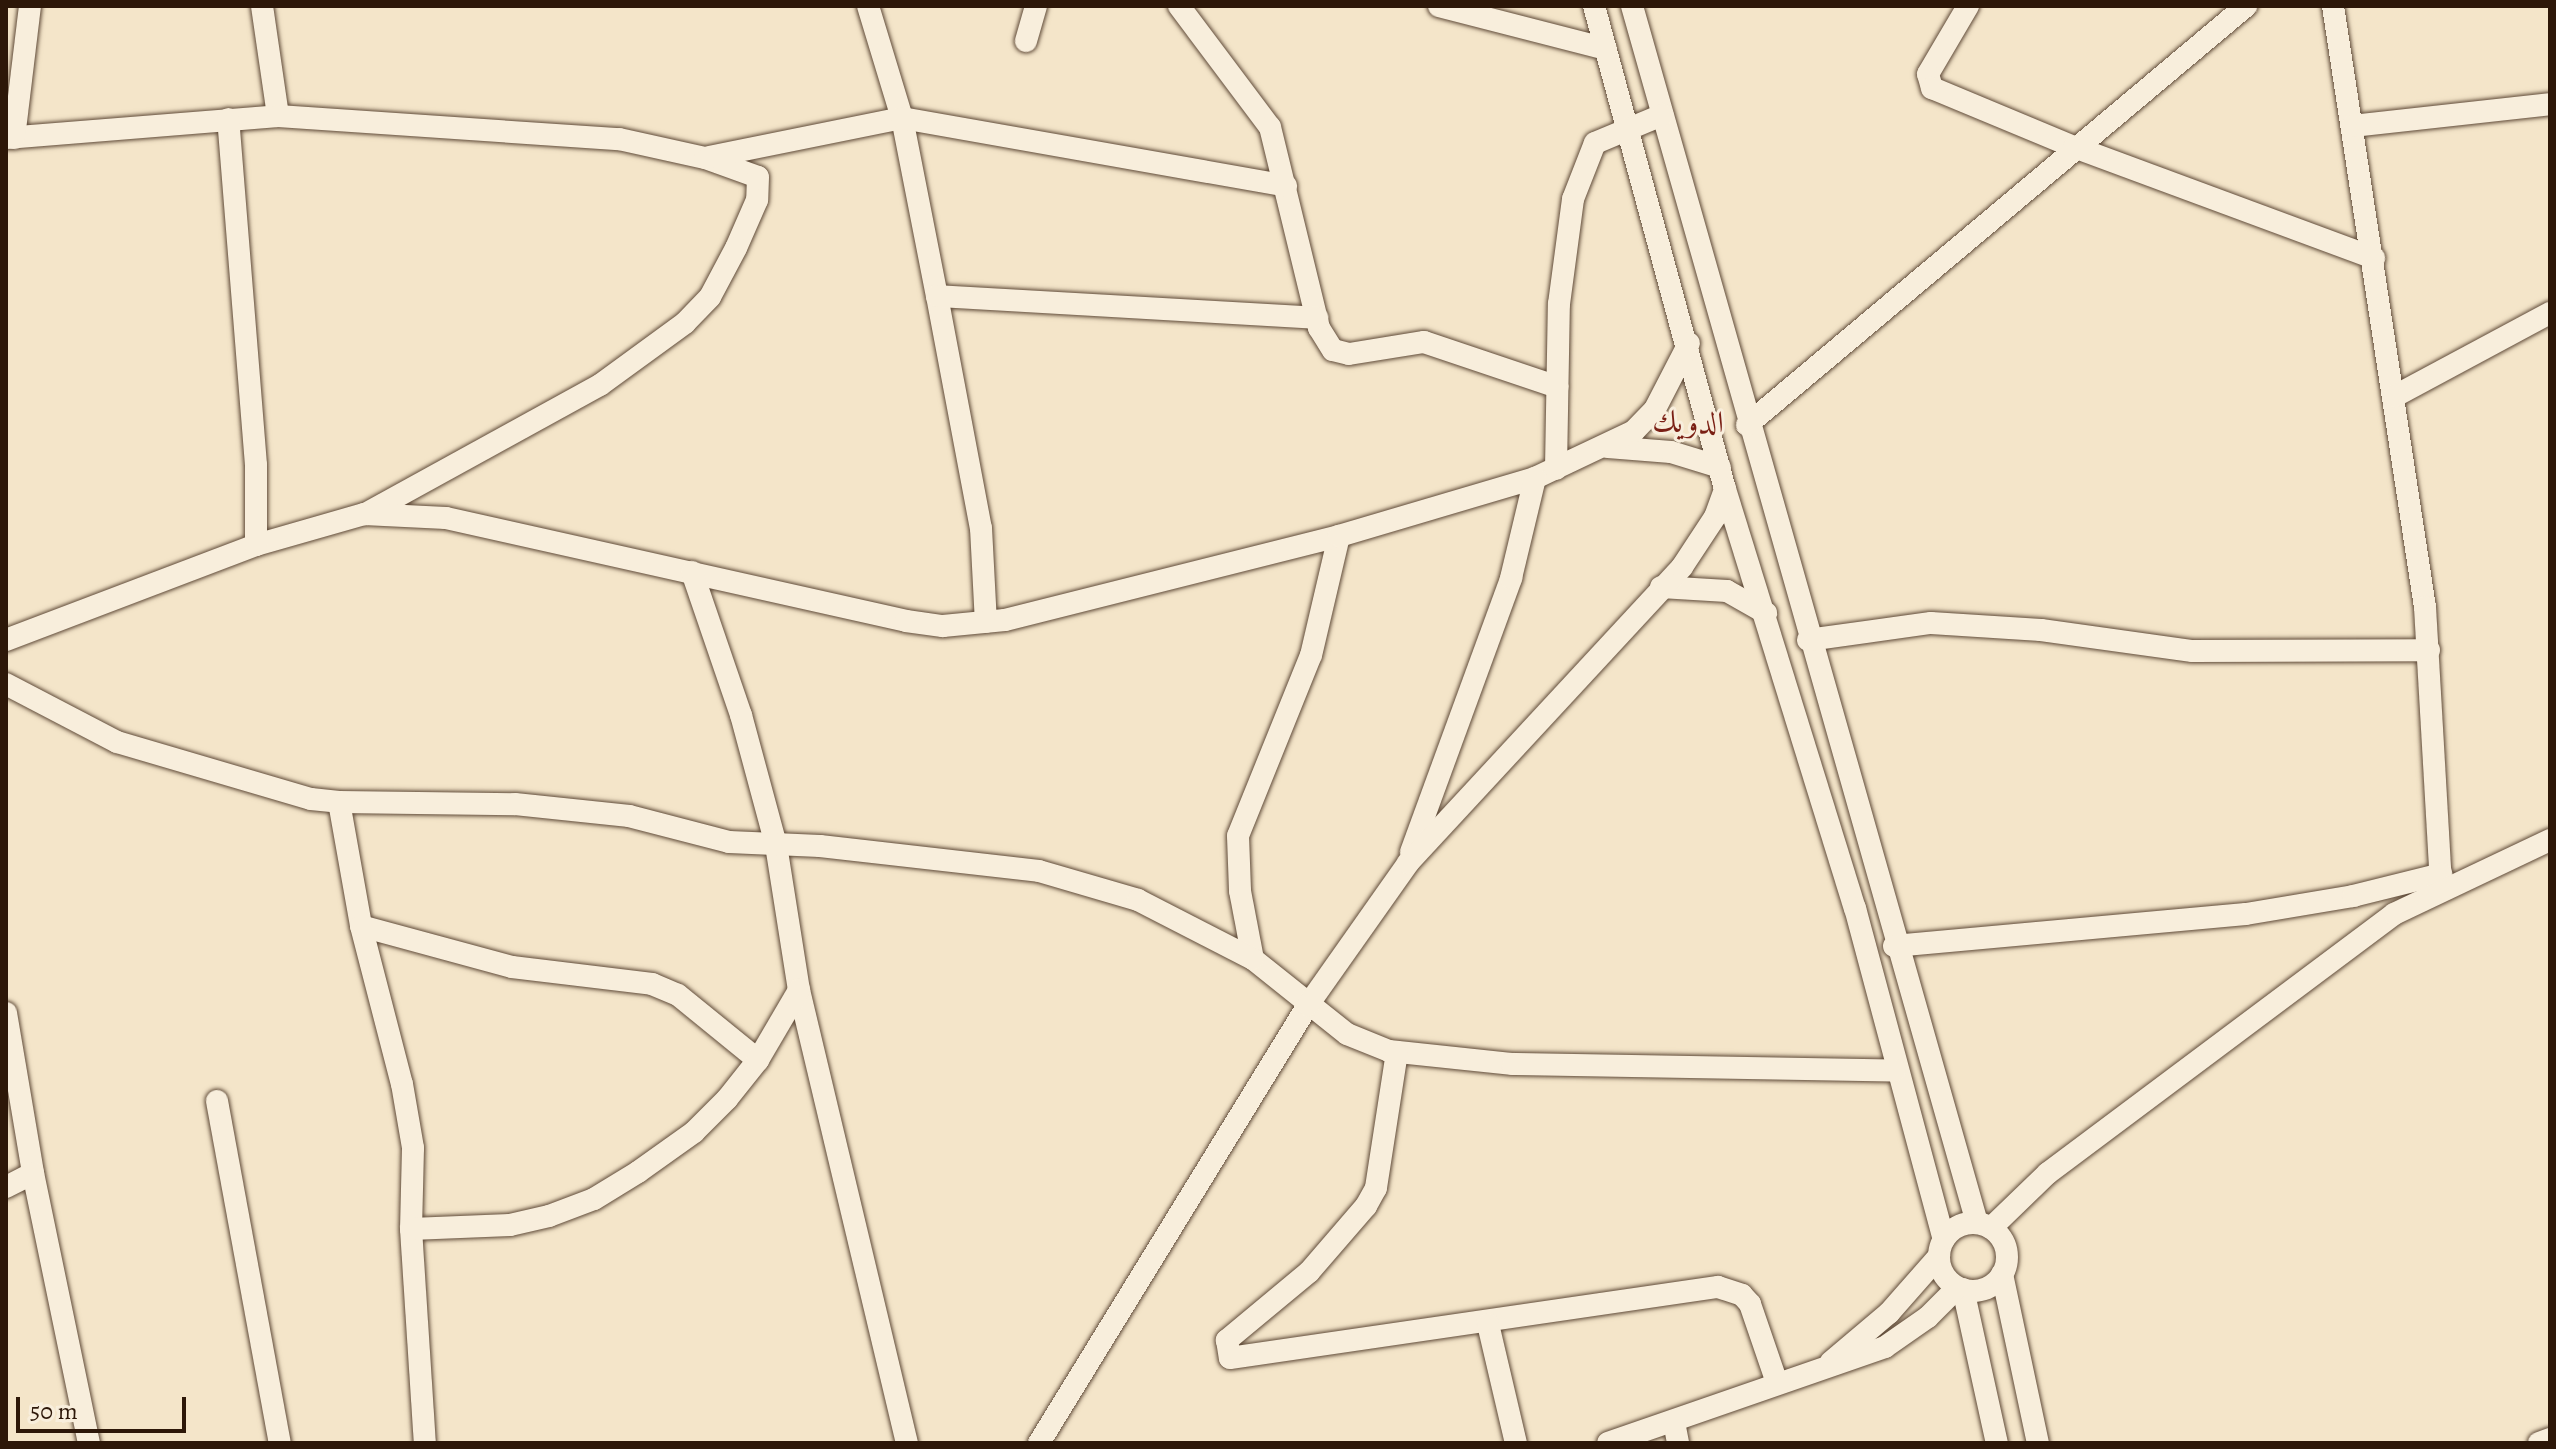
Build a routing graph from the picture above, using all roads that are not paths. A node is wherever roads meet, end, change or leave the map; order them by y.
1 (30, 6) edge
2 (262, 6) edge
3 (868, 6) edge
4 (1036, 6) edge
5 (1179, 6) edge
6 (1439, 6) edge
7 (1594, 6) edge
8 (1968, 6) edge
9 (2246, 6) edge
10 (2333, 6) edge
11 (1639, 10) edge
12 (1026, 41) dead end
13 (1606, 49) junction
14 (2550, 104) edge
15 (1662, 115) junction
16 (278, 116) junction
17 (902, 118) junction
18 (228, 119) junction
19 (2352, 126) junction
20 (1626, 127) junction
21 (10, 138) edge
22 (2074, 147) junction
23 (705, 158) junction
24 (1286, 186) junction
25 (2374, 258) junction
26 (937, 296) junction
27 (2550, 313) edge
28 (1317, 318) junction
29 (1689, 343) junction
30 (1558, 387) junction
31 (2395, 396) junction
32 (1747, 425) junction
33 (1608, 447) junction
34 (1720, 467) junction
35 (1556, 469) junction
36 (1535, 478) junction
37 (1725, 489) junction
38 (364, 514) junction
39 (1339, 536) junction
40 (256, 545) junction
41 (692, 572) junction
42 (1661, 587) junction
43 (1766, 613) junction
44 (986, 622) junction
45 (6, 640) edge
46 (1808, 640) junction
47 (2429, 650) junction
48 (6, 684) edge
49 (1822, 688) junction
50 (1791, 695) junction
51 (339, 802) junction
52 (2550, 840) edge
53 (776, 845) junction
54 (1408, 863) junction
55 (2441, 881) junction
56 (361, 926) junction
57 (1894, 946) junction
58 (1253, 959) junction
59 (799, 990) junction
60 (1308, 1005) junction
61 (6, 1013) edge
62 (1397, 1052) junction
63 (758, 1060) junction
64 (1895, 1071) junction
65 (217, 1101) dead end
66 (33, 1173) junction
67 (6, 1187) edge
68 (1984, 1226) junction
69 (411, 1229) junction
70 (1941, 1247) junction
71 (2002, 1274) junction
72 (1960, 1289) junction
73 (1488, 1324) junction
74 (1830, 1363) junction
75 (1777, 1383) junction
76 (1676, 1433) edge
77 (2550, 1439) edge
78 (89, 1443) edge
79 (280, 1443) edge
80 (425, 1443) edge
81 (907, 1443) edge
82 (1039, 1443) edge
83 (1516, 1443) edge
84 (1608, 1443) edge
85 (1997, 1443) edge
86 (2038, 1443) edge
87 (2539, 1443) edge

1 - 21 street
2 - 16 street
3 - 17 street
4 - 12 street
5 - 24 street
6 - 13 street
7 - 13 street
8 - 22 street
9 - 22 street
10 - 19 street
11 - 15 street
13 - 20 street
14 - 19 street
15 - 20 street
15 - 32 street
16 - 18 street
16 - 23 street
17 - 23 street
17 - 24 street
17 - 26 street
18 - 21 street
18 - 40 street
19 - 25 street
20 - 29 street
20 - 30 street
22 - 25 street
22 - 32 street
23 - 38 street
24 - 28 street
25 - 31 street
26 - 28 street
26 - 44 street
27 - 31 street
28 - 30 street
29 - 33 street
29 - 34 street
30 - 35 street
31 - 47 street
32 - 46 street
33 - 34 street
33 - 35 street
34 - 37 street
35 - 36 street
36 - 39 street
36 - 54 street
37 - 42 street
37 - 43 street
38 - 40 street
38 - 41 street
39 - 44 street
39 - 58 street
40 - 45 street
41 - 44 street
41 - 53 street
42 - 43 street
42 - 54 street
43 - 50 street
46 - 47 street
46 - 49 street
47 - 55 street
48 - 51 street
49 - 50 street
49 - 57 street
50 - 64 street
51 - 53 street
51 - 56 street
52 - 55 street
53 - 58 street
53 - 59 street
54 - 60 street
55 - 57 street
55 - 68 street
56 - 63 street
56 - 69 street
57 - 68 street
58 - 60 street
59 - 63 street
59 - 81 street
60 - 62 street
60 - 82 street
61 - 66 street
62 - 64 street
62 - 73 street
63 - 69 street
64 - 70 street
65 - 79 street
66 - 67 street
66 - 78 street
68 - 70 street
68 - 71 street
69 - 80 street
70 - 72 street
70 - 74 street
71 - 72 street
71 - 86 street
72 - 74 street
72 - 85 street
73 - 75 street
73 - 83 street
74 - 75 street
75 - 76 street
76 - 84 street
77 - 87 street

